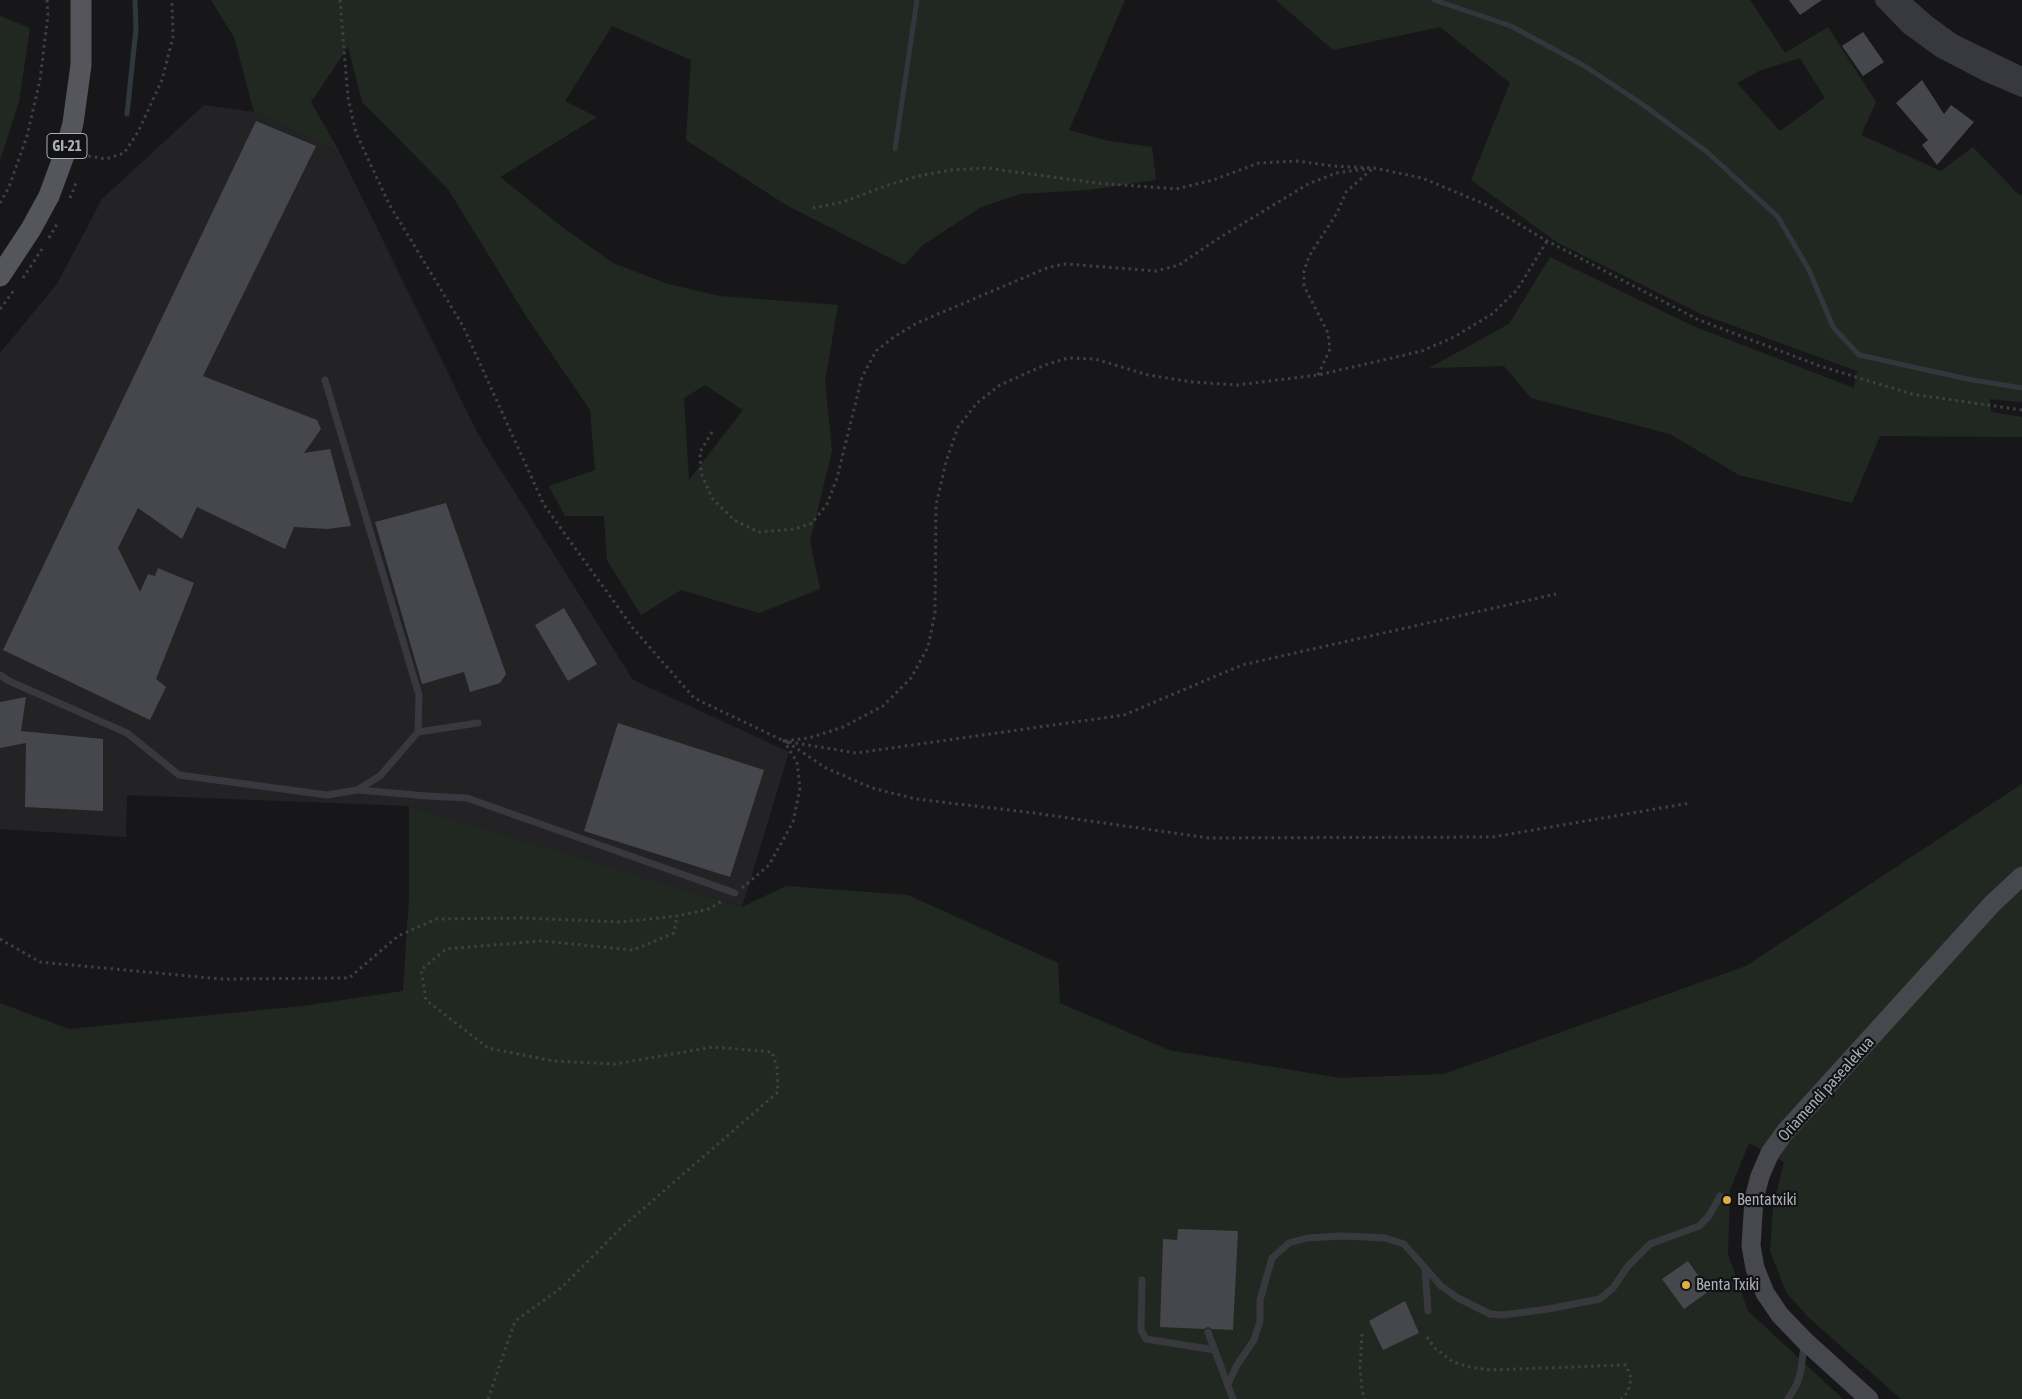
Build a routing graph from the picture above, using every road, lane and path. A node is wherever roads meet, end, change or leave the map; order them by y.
1 (47, 0) edge
2 (81, 0) edge
3 (172, 0) edge
4 (340, 0) edge
5 (1883, 0) edge
6 (1901, 0) edge
7 (2022, 75) edge
8 (2022, 89) edge
9 (66, 150) junction
10 (1374, 168) junction
11 (0, 203) edge
12 (813, 208) dead end
13 (1546, 241) junction
14 (0, 276) edge
15 (1318, 375) junction
16 (325, 380) dead end
17 (2022, 410) edge
18 (712, 432) dead end
19 (1556, 594) dead end
20 (0, 675) edge
21 (478, 723) dead end
22 (418, 732) junction
23 (784, 741) junction
24 (358, 790) junction
25 (1690, 804) dead end
26 (2022, 876) edge
27 (735, 893) junction
28 (677, 916) junction
29 (0, 939) edge
30 (1720, 1196) dead end
31 (1425, 1268) junction
32 (1142, 1280) dead end
33 (1428, 1311) dead end
34 (1208, 1332) dead end
35 (1362, 1334) dead end
36 (1427, 1337) dead end
37 (1805, 1341) junction
38 (1215, 1350) junction
39 (1228, 1384) junction
40 (488, 1399) edge
41 (1233, 1399) edge
42 (1365, 1399) edge
43 (1621, 1399) edge
44 (1788, 1399) edge
45 (1869, 1399) edge

1 - 11 path
2 - 9 main road, GI-21
3 - 9 path
4 - 23 path
5 - 8 street
6 - 7 street
9 - 14 main road, GI-21
10 - 12 path
10 - 13 path
10 - 15 path
10 - 18 path
13 - 15 path
13 - 17 path
15 - 23 path
16 - 22 lane
19 - 23 path
20 - 24 lane
21 - 22 lane
22 - 24 lane
23 - 25 path
23 - 27 path
24 - 27 lane
26 - 37 main road, Oriamendi pasealekua
27 - 28 path
28 - 29 path
28 - 40 path
30 - 31 lane
31 - 33 lane
31 - 39 lane
32 - 38 lane
34 - 38 lane
35 - 42 path
36 - 43 path
37 - 44 lane
37 - 45 main road, Oriamendi pasealekua
38 - 39 lane
39 - 41 lane

